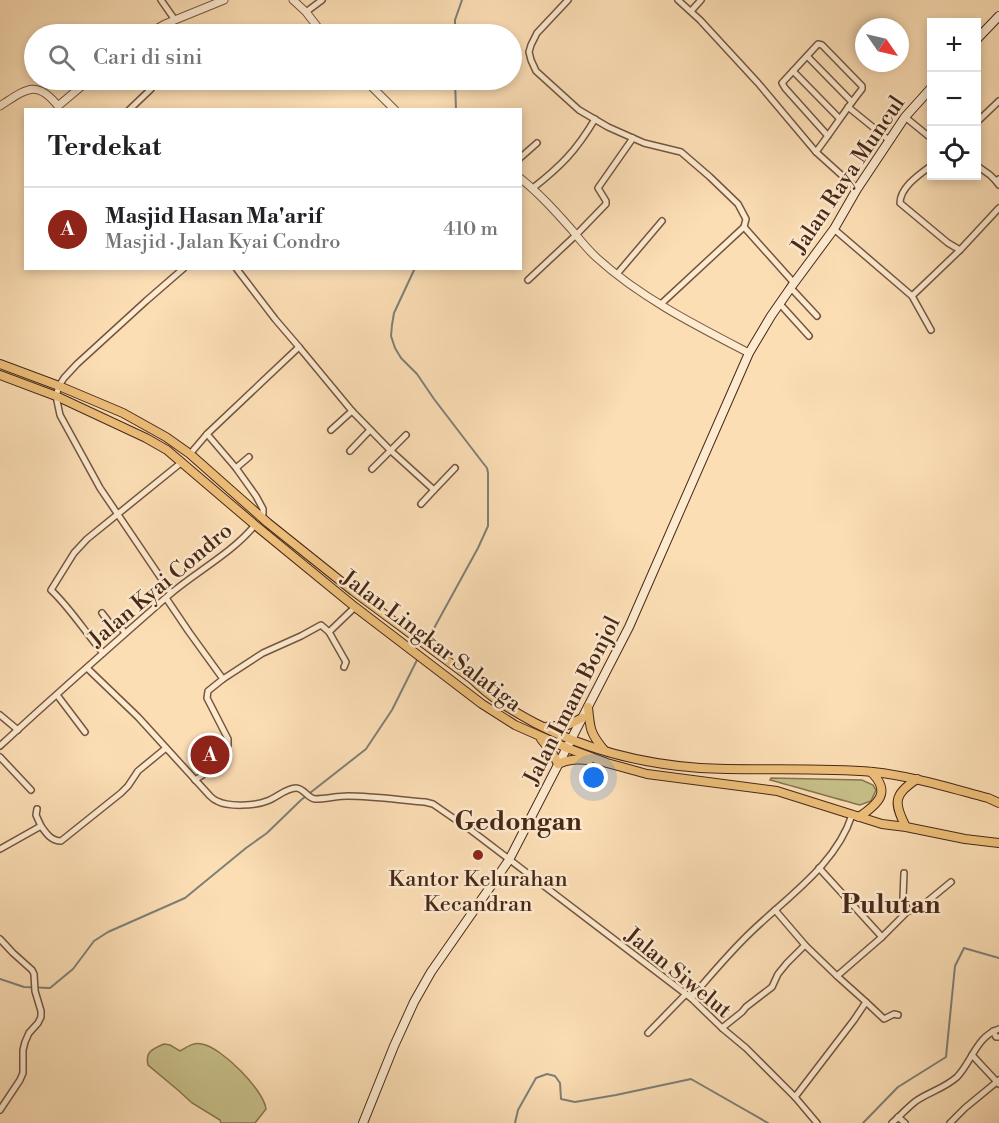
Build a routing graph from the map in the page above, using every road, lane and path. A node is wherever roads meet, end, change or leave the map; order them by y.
1 (161, 0) edge
2 (224, 0) edge
3 (294, 0) edge
4 (322, 0) edge
5 (568, 0) edge
6 (678, 0) edge
7 (701, 0) edge
8 (691, 11) junction
9 (306, 12) junction
10 (999, 16) edge
11 (175, 20) junction
12 (167, 24) edge
13 (315, 24) edge
14 (981, 35) edge
15 (807, 56) junction
16 (793, 71) junction
17 (28, 90) edge
18 (40, 90) edge
19 (78, 90) edge
20 (150, 90) edge
21 (375, 90) edge
22 (927, 93) edge
23 (999, 101) edge
24 (850, 105) junction
25 (0, 106) edge
26 (58, 108) edge
27 (131, 108) edge
28 (393, 108) edge
29 (905, 117) junction
30 (839, 118) junction
31 (981, 118) edge
32 (595, 119) junction
33 (927, 135) edge
34 (828, 136) junction
35 (633, 138) junction
36 (890, 141) junction
37 (537, 144) dead end
38 (816, 152) junction
39 (522, 156) edge
40 (927, 169) edge
41 (981, 169) edge
42 (522, 180) edge
43 (998, 182) edge
44 (533, 188) junction
45 (857, 189) junction
46 (999, 208) edge
47 (662, 222) dead end
48 (744, 227) junction
49 (834, 229) junction
50 (576, 234) junction
51 (960, 250) junction
52 (182, 270) edge
53 (238, 270) edge
54 (617, 274) junction
55 (528, 280) dead end
56 (792, 285) junction
57 (912, 296) junction
58 (661, 304) junction
59 (780, 304) junction
60 (817, 316) dead end
61 (931, 330) dead end
62 (808, 336) dead end
63 (299, 347) junction
64 (749, 353) junction
65 (0, 364) edge
66 (0, 375) edge
67 (59, 386) junction
68 (56, 396) junction
69 (352, 411) junction
70 (331, 430) dead end
71 (370, 430) junction
72 (207, 434) junction
73 (406, 435) dead end
74 (390, 450) junction
75 (350, 451) dead end
76 (189, 454) junction
77 (249, 457) dead end
78 (182, 462) junction
79 (236, 468) junction
80 (455, 468) dead end
81 (372, 469) dead end
82 (434, 490) junction
83 (421, 504) dead end
84 (117, 513) junction
85 (261, 517) junction
86 (255, 525) junction
87 (168, 596) junction
88 (355, 607) junction
89 (102, 613) dead end
90 (329, 632) junction
91 (125, 633) junction
92 (103, 653) junction
93 (87, 668) junction
94 (344, 668) dead end
95 (223, 679) junction
96 (57, 695) junction
97 (588, 707) junction
98 (0, 715) edge
99 (582, 718) junction
100 (18, 730) junction
101 (540, 731) junction
102 (85, 732) dead end
103 (569, 744) junction
104 (0, 746) edge
105 (166, 748) junction
106 (604, 750) junction
107 (0, 757) edge
108 (607, 763) junction
109 (558, 764) junction
110 (870, 772) junction
111 (917, 779) junction
112 (195, 780) junction
113 (31, 790) dead end
114 (999, 803) edge
115 (37, 809) dead end
116 (856, 816) junction
117 (41, 826) junction
118 (906, 826) junction
119 (999, 843) edge
120 (0, 849) edge
121 (509, 860) junction
122 (819, 868) junction
123 (904, 873) dead end
124 (951, 882) dead end
125 (775, 910) junction
126 (908, 911) junction
127 (882, 937) junction
128 (0, 939) edge
129 (805, 945) junction
130 (837, 976) junction
131 (688, 996) junction
132 (866, 1002) junction
133 (898, 1015) dead end
134 (722, 1028) junction
135 (996, 1030) edge
136 (648, 1033) dead end
137 (999, 1037) edge
138 (972, 1055) junction
139 (998, 1082) edge
140 (795, 1097) junction
141 (0, 1110) edge
142 (898, 1117) junction
143 (363, 1123) edge
144 (817, 1123) edge
145 (892, 1123) edge
146 (905, 1123) edge
147 (950, 1123) edge

1 - 11 street
2 - 11 street
3 - 9 street
4 - 9 street
5 - 32 street
6 - 8 street
7 - 8 street
8 - 38 street
9 - 13 street
10 - 14 main road
11 - 12 street
15 - 16 street
15 - 24 street
15 - 24 street
16 - 30 street
16 - 34 street
17 - 25 street
18 - 26 street
19 - 26 street
20 - 27 street
21 - 28 street
22 - 29 main road, Jalan Raya Muncul
23 - 31 street
24 - 30 street
24 - 36 street
29 - 33 street
29 - 36 main road, Jalan Raya Muncul
30 - 34 street
32 - 35 street
32 - 44 street
34 - 38 street
35 - 48 street
35 - 50 street
36 - 45 main road, Jalan Raya Muncul
37 - 39 street
38 - 45 street
40 - 51 street
41 - 43 street
42 - 44 street
44 - 50 street
45 - 49 main road, Jalan Raya Muncul
46 - 51 street
47 - 54 street
48 - 56 street
48 - 58 street
49 - 56 main road, Jalan Raya Muncul
49 - 57 street
50 - 54 street
50 - 55 street
51 - 57 street
52 - 67 street
53 - 63 street
54 - 58 street
56 - 59 main road, Jalan Imam Bonjol
56 - 60 street
57 - 61 street
58 - 64 street
59 - 62 street
59 - 64 main road, Jalan Imam Bonjol
63 - 69 street
63 - 72 street
64 - 97 main road, Jalan Imam Bonjol
65 - 67 highway, Jalan Lingkar Salatiga
66 - 68 highway, Jalan Lingkar Salatiga
67 - 68 street
67 - 76 highway, Jalan Lingkar Salatiga
68 - 78 highway, Jalan Lingkar Salatiga
68 - 84 street
69 - 70 street
69 - 71 street
71 - 74 street
71 - 75 street
72 - 76 street
72 - 79 street
73 - 74 street
74 - 81 street
74 - 82 street
76 - 85 highway, Jalan Lingkar Salatiga
77 - 79 street
78 - 84 street
78 - 86 highway, Jalan Lingkar Salatiga
79 - 85 street
80 - 82 street
82 - 83 street
84 - 87 street
84 - 92 street
85 - 101 highway, Jalan Lingkar Salatiga
86 - 87 street, Jalan Kyai Condro
86 - 88 highway, Jalan Lingkar Salatiga
87 - 91 street, Jalan Kyai Condro
87 - 95 street
88 - 90 street
88 - 101 highway, Jalan Lingkar Salatiga
89 - 91 street
90 - 94 street
90 - 95 street
91 - 92 street, Jalan Kyai Condro
92 - 93 street, Jalan Kyai Condro
93 - 96 street, Jalan Kyai Condro
93 - 105 street, Jalan Kyai Condro
95 - 112 street
96 - 100 street, Jalan Kyai Condro
96 - 102 street
97 - 99 main road, Jalan Imam Bonjol
97 - 106 highway
98 - 100 street
99 - 101 highway
99 - 103 main road, Jalan Imam Bonjol
100 - 104 street, Jalan Kyai Condro
101 - 103 highway, Jalan Lingkar Salatiga
101 - 109 highway
103 - 106 highway, Jalan Lingkar Salatiga
103 - 108 highway, Jalan Lingkar Salatiga
103 - 109 main road, Jalan Imam Bonjol
105 - 112 street, Jalan Kyai Condro
105 - 117 street
106 - 110 highway, Jalan Lingkar Salatiga
107 - 113 street
108 - 109 highway
108 - 116 highway, Jalan Lingkar Salatiga
109 - 121 main road, Jalan Imam Bonjol
110 - 111 highway, Jalan Lingkar Salatiga
110 - 116 highway
111 - 114 highway, Jalan Lingkar Salatiga
111 - 118 highway
112 - 121 street, Jalan Kyai Condro
115 - 117 street
116 - 118 highway, Jalan Lingkar Salatiga
116 - 122 street
117 - 120 street
118 - 119 highway, Jalan Lingkar Salatiga
121 - 131 street, Jalan Siwelut
121 - 143 main road, Jalan Imam Bonjol
122 - 125 street
122 - 127 street
123 - 126 street
124 - 126 street
125 - 129 street
125 - 131 street
126 - 127 street
127 - 130 street
128 - 141 street
129 - 130 street
129 - 134 street
130 - 132 street
131 - 134 street, Jalan Siwelut
131 - 136 street
132 - 133 street
132 - 140 street
134 - 140 street, Jalan Siwelut
135 - 137 street
135 - 138 street
138 - 139 street
138 - 142 street
139 - 147 street
140 - 144 street, Jalan Siwelut
142 - 145 street
142 - 146 street

